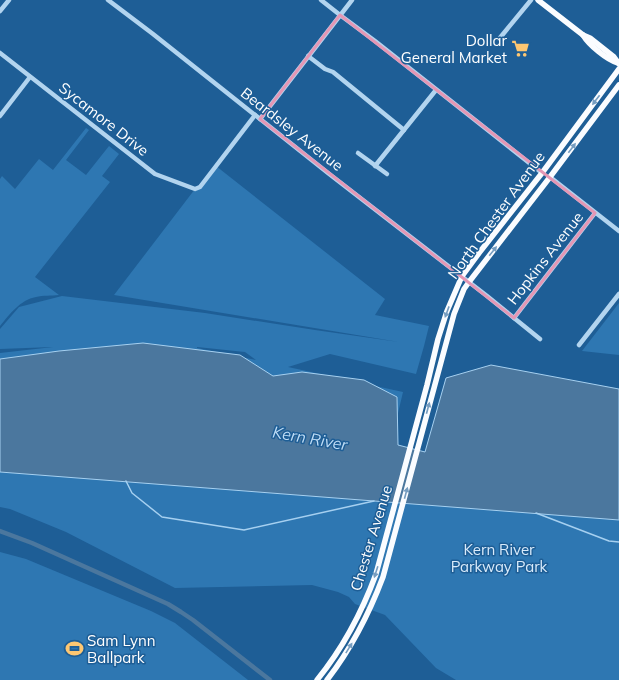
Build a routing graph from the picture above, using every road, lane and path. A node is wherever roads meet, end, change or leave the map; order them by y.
1 (9, 0) edge
2 (108, 0) edge
3 (321, 0) edge
4 (352, 0) edge
5 (531, 0) edge
6 (538, 0) edge
7 (0, 11) edge
8 (340, 15) junction
9 (499, 39) dead end
10 (0, 53) edge
11 (308, 56) junction
12 (618, 63) edge
13 (619, 69) edge
14 (30, 77) junction
15 (619, 85) edge
16 (436, 90) junction
17 (255, 115) junction
18 (0, 116) edge
19 (260, 118) junction
20 (404, 130) junction
21 (358, 152) dead end
22 (551, 160) junction
23 (375, 166) junction
24 (542, 173) junction
25 (387, 174) dead end
26 (550, 177) junction
27 (536, 195) junction
28 (595, 213) junction
29 (619, 231) edge
30 (462, 276) junction
31 (469, 282) junction
32 (619, 294) edge
33 (514, 318) junction
34 (540, 339) dead end
35 (579, 345) dead end
36 (412, 438) joint
37 (418, 446) joint
38 (318, 680) edge
39 (327, 680) edge

1 - 7 street
2 - 17 street, Beardsley Avenue
3 - 8 street
4 - 8 street
5 - 9 street
6 - 12 main road
8 - 11 street
8 - 16 street
10 - 14 street, Sycamore Drive
11 - 19 street
11 - 20 street
13 -> 22 main road, North Chester Avenue
14 - 17 street, Sycamore Drive
14 - 18 street
26 -> 15 main road, North Chester Avenue
16 - 20 street
16 - 24 street
17 - 19 street, Beardsley Avenue
19 - 30 street, Beardsley Avenue
20 - 23 street
21 - 23 street
22 - 24 main road, North Chester Avenue
22 - 26 main road
23 - 25 street
24 - 27 main road
24 - 30 main road, North Chester Avenue
26 - 27 main road, North Chester Avenue
26 - 28 street
31 -> 27 main road, North Chester Avenue
28 - 29 street
28 - 33 street, Hopkins Avenue
30 - 31 street, Beardsley Avenue
30 -> 36 main road, North Chester Avenue
31 - 33 street, Beardsley Avenue
37 -> 31 main road, North Chester Avenue
32 - 35 street
33 - 34 street, Beardsley Avenue
36 -> 38 main road, Chester Avenue
39 -> 37 main road, Chester Avenue

